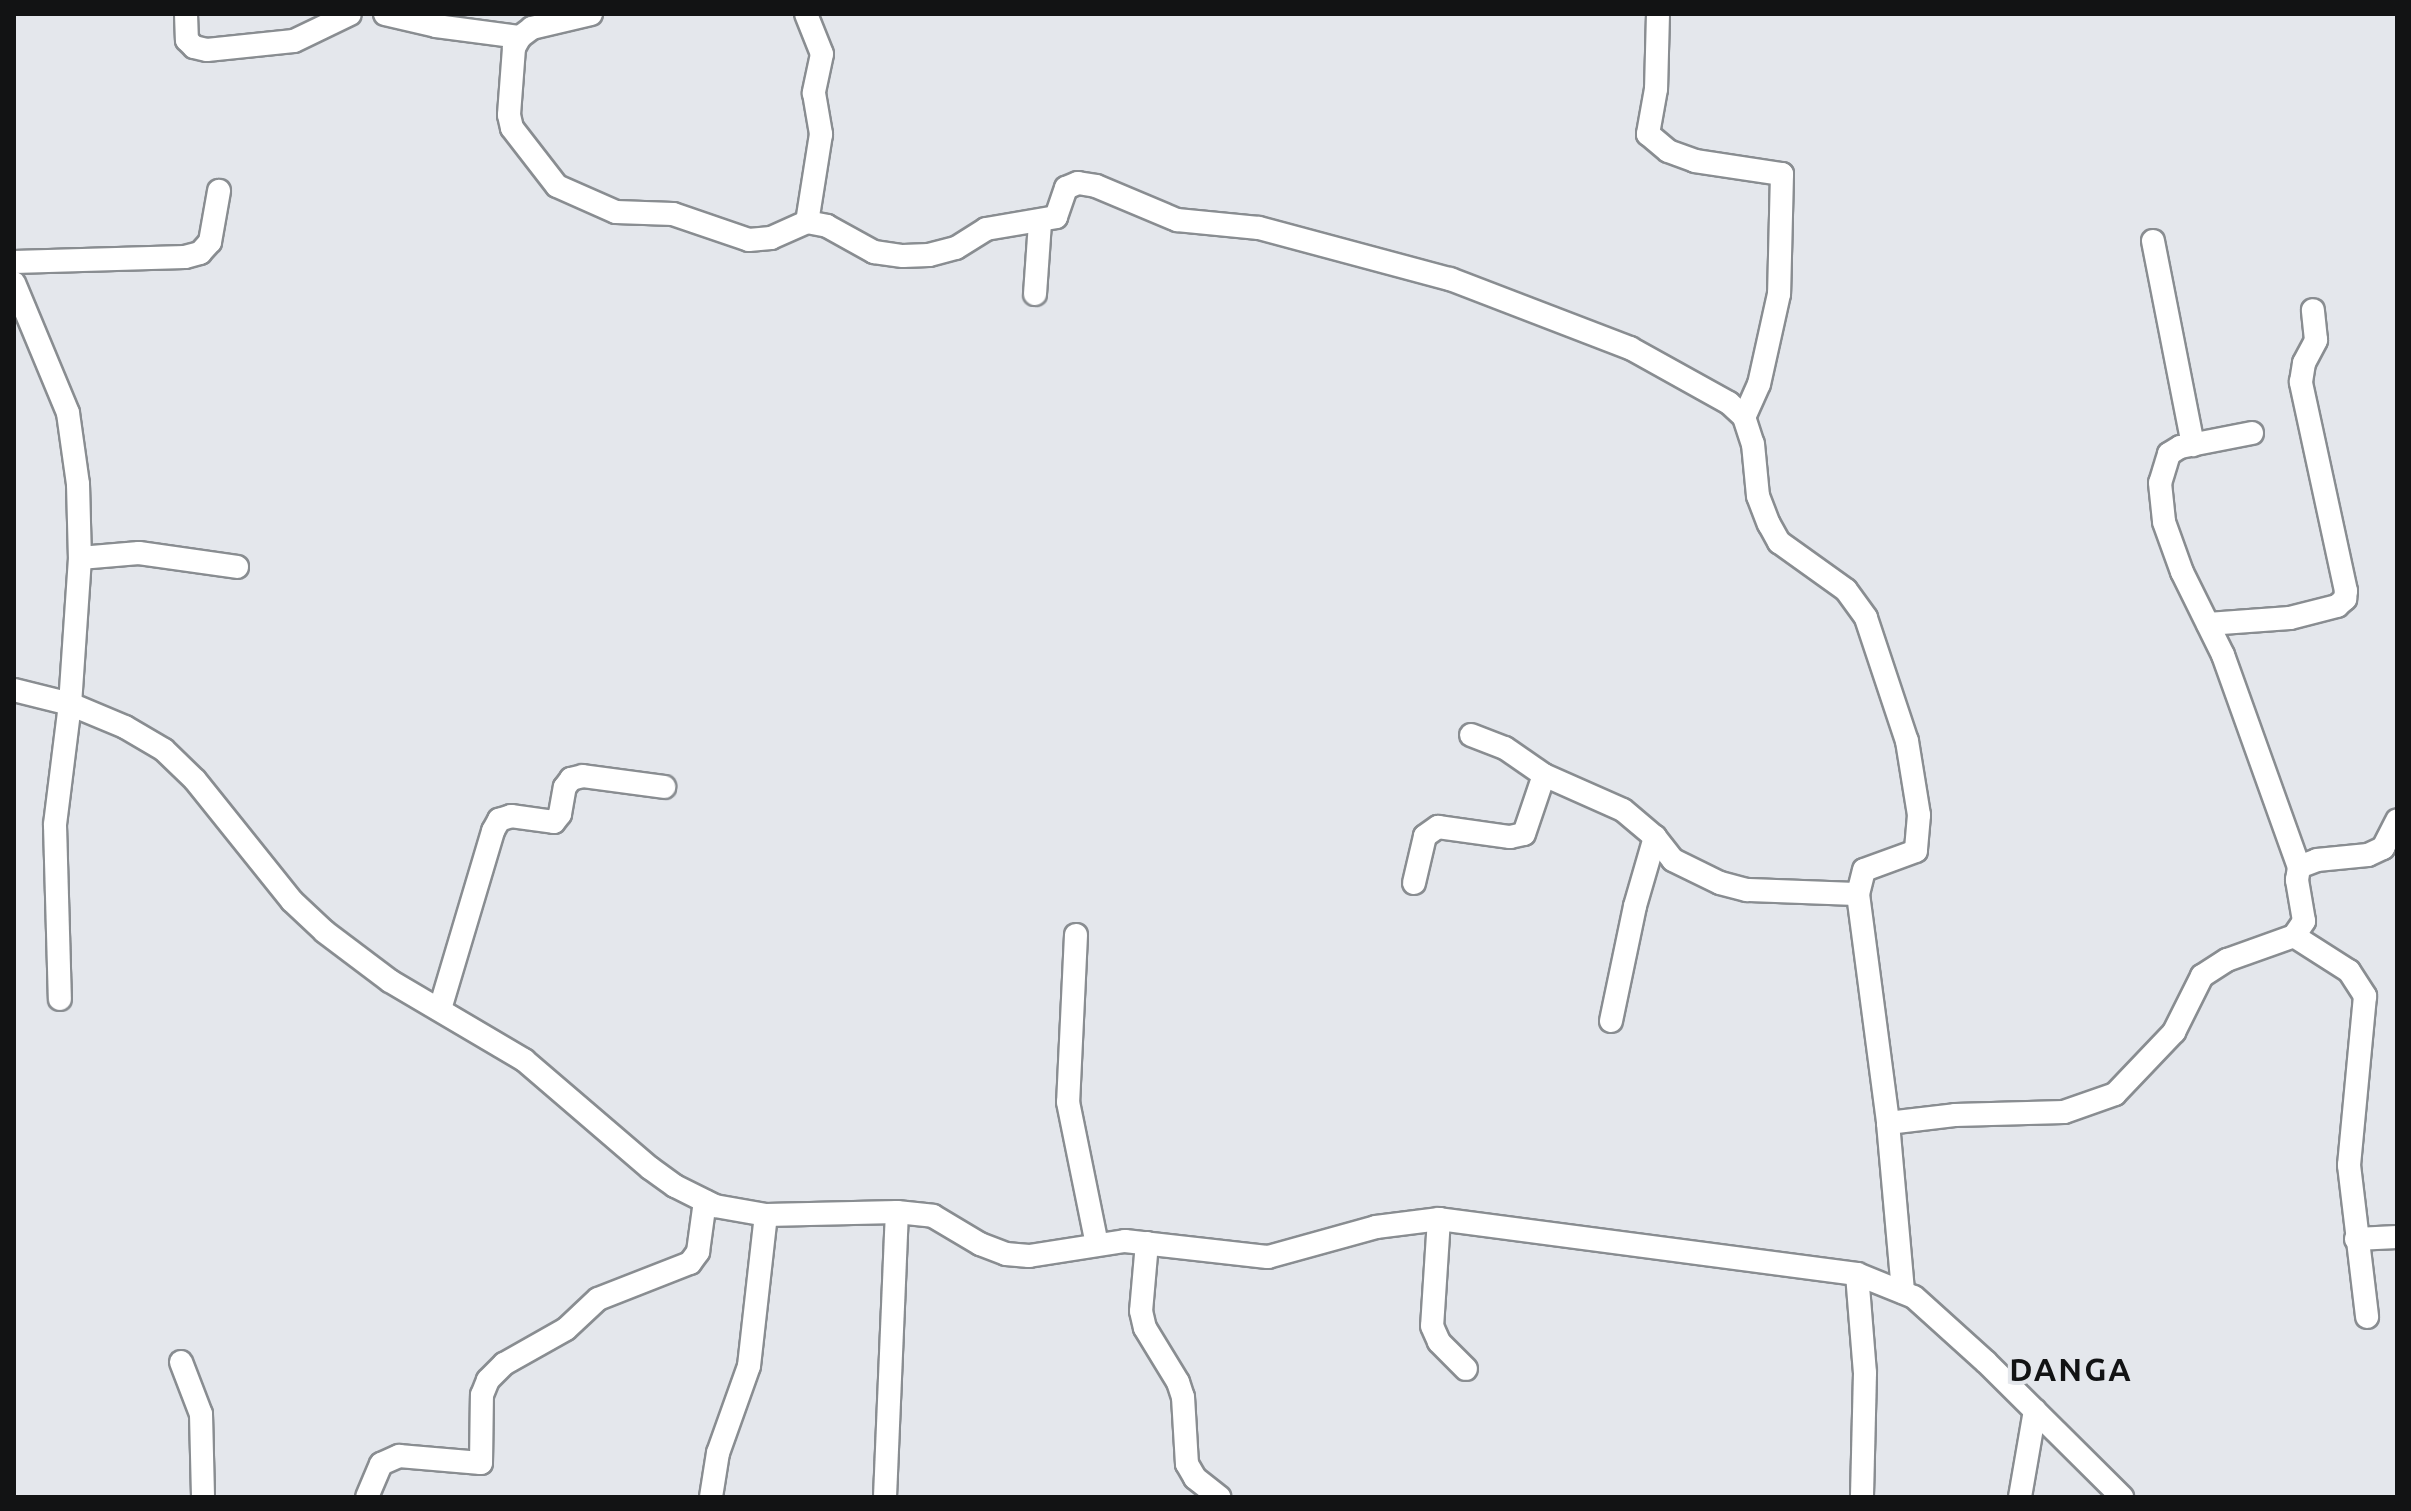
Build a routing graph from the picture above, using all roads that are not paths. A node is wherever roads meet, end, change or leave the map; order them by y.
1 (186, 14) edge
2 (350, 14) edge
3 (385, 14) edge
4 (591, 14) edge
5 (806, 14) edge
6 (1658, 14) edge
7 (464, 22) edge
8 (520, 37) junction
9 (219, 191) dead end
10 (807, 222) junction
11 (1040, 222) junction
12 (2153, 241) dead end
13 (14, 262) edge
14 (14, 283) edge
15 (1035, 294) dead end
16 (2313, 310) dead end
17 (1744, 417) junction
18 (2252, 433) dead end
19 (2193, 445) junction
20 (80, 558) junction
21 (237, 567) dead end
22 (2208, 624) junction
23 (14, 690) edge
24 (70, 704) junction
25 (1471, 735) dead end
26 (1544, 775) junction
27 (664, 787) dead end
28 (2397, 820) edge
29 (1655, 837) junction
30 (2299, 867) junction
31 (1414, 883) dead end
32 (1858, 894) junction
33 (1076, 935) dead end
34 (2294, 936) junction
35 (60, 999) dead end
36 (440, 1009) junction
37 (1611, 1021) dead end
38 (1888, 1123) junction
39 (705, 1201) junction
40 (897, 1212) junction
41 (766, 1215) junction
42 (1439, 1219) junction
43 (2397, 1237) edge
44 (2356, 1239) junction
45 (1147, 1243) junction
46 (1097, 1244) junction
47 (1857, 1274) junction
48 (1903, 1292) junction
49 (2367, 1317) dead end
50 (181, 1362) dead end
51 (1466, 1369) dead end
52 (2035, 1410) junction
53 (203, 1497) edge
54 (367, 1497) edge
55 (711, 1497) edge
56 (885, 1497) edge
57 (1219, 1497) edge
58 (1862, 1497) edge
59 (2020, 1497) edge
60 (2122, 1497) edge

1 - 2 street
3 - 7 street
4 - 8 street
5 - 10 street
6 - 17 street
7 - 8 street
8 - 10 street
9 - 13 street
10 - 11 street
11 - 15 street
11 - 17 street
12 - 19 street
14 - 20 street
16 - 22 street
17 - 32 street
18 - 19 street
19 - 22 street
20 - 21 street
20 - 24 street
22 - 30 street
23 - 24 street
24 - 35 street
24 - 36 street
25 - 26 street
26 - 29 street
26 - 31 street
27 - 36 street
28 - 30 street
29 - 32 street
29 - 37 street
30 - 34 street
32 - 38 street
33 - 46 street
34 - 38 street
34 - 44 street
36 - 39 street
38 - 48 street
39 - 41 street
39 - 54 street
40 - 41 street
40 - 46 street
40 - 56 street
41 - 55 street
42 - 45 street
42 - 47 street
42 - 51 street
43 - 44 street
44 - 49 street
45 - 46 street
45 - 57 street
47 - 48 street
47 - 58 street
48 - 52 street
50 - 53 street
52 - 59 street
52 - 60 street

